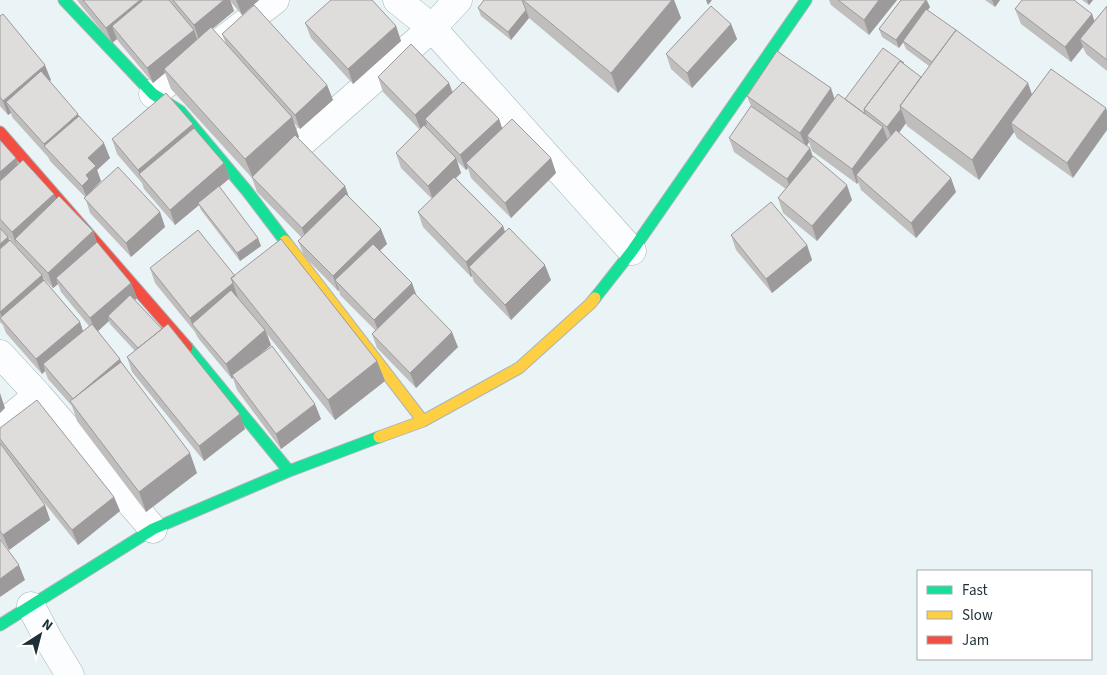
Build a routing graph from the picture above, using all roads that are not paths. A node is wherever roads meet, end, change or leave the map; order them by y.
1 (64, 0) edge
2 (275, 0) edge
3 (397, 0) edge
4 (458, 0) edge
5 (803, 1) edge
6 (432, 28) junction
7 (154, 94) junction
8 (0, 132) edge
9 (247, 191) junction
10 (632, 251) junction
11 (0, 354) edge
12 (38, 395) junction
13 (424, 421) junction
14 (0, 426) edge
15 (289, 471) junction
16 (153, 529) junction
17 (31, 606) junction
18 (0, 625) edge
19 (70, 675) edge

1 - 7 street
2 - 7 street
3 - 6 street
4 - 6 street
5 - 10 street
6 - 9 street
6 - 10 street
7 - 9 street
8 - 15 street
9 - 13 street
10 - 13 street
11 - 12 street
12 - 14 street
12 - 16 street
13 - 15 street
15 - 16 street
16 - 17 street
17 - 18 street
17 - 19 street

